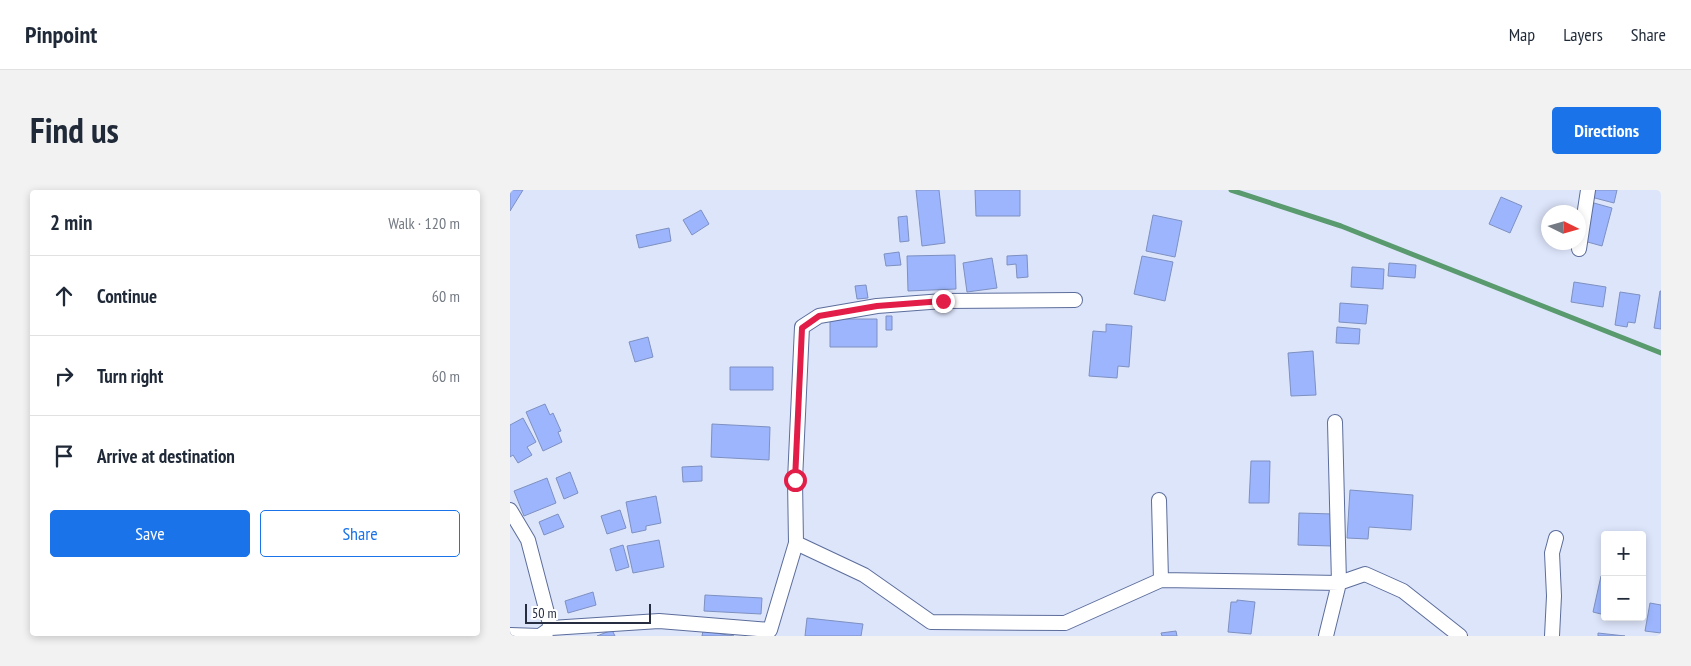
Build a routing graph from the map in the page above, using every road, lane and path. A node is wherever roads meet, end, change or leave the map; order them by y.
1 (1588, 190) edge
2 (1586, 205) edge
3 (1075, 300) dead end
4 (1335, 422) dead end
5 (1159, 500) dead end
6 (510, 510) edge
7 (1556, 538) dead end
8 (796, 543) junction
9 (1161, 580) junction
10 (1339, 583) junction
11 (544, 633) edge
12 (510, 635) edge
13 (1326, 636) edge
14 (1460, 636) edge
15 (1552, 636) edge

1 - 2 street
3 - 8 street
4 - 10 street
5 - 9 street
6 - 11 street
7 - 15 street
8 - 9 street
8 - 11 street
9 - 10 street
10 - 13 street
10 - 14 street
11 - 12 street

